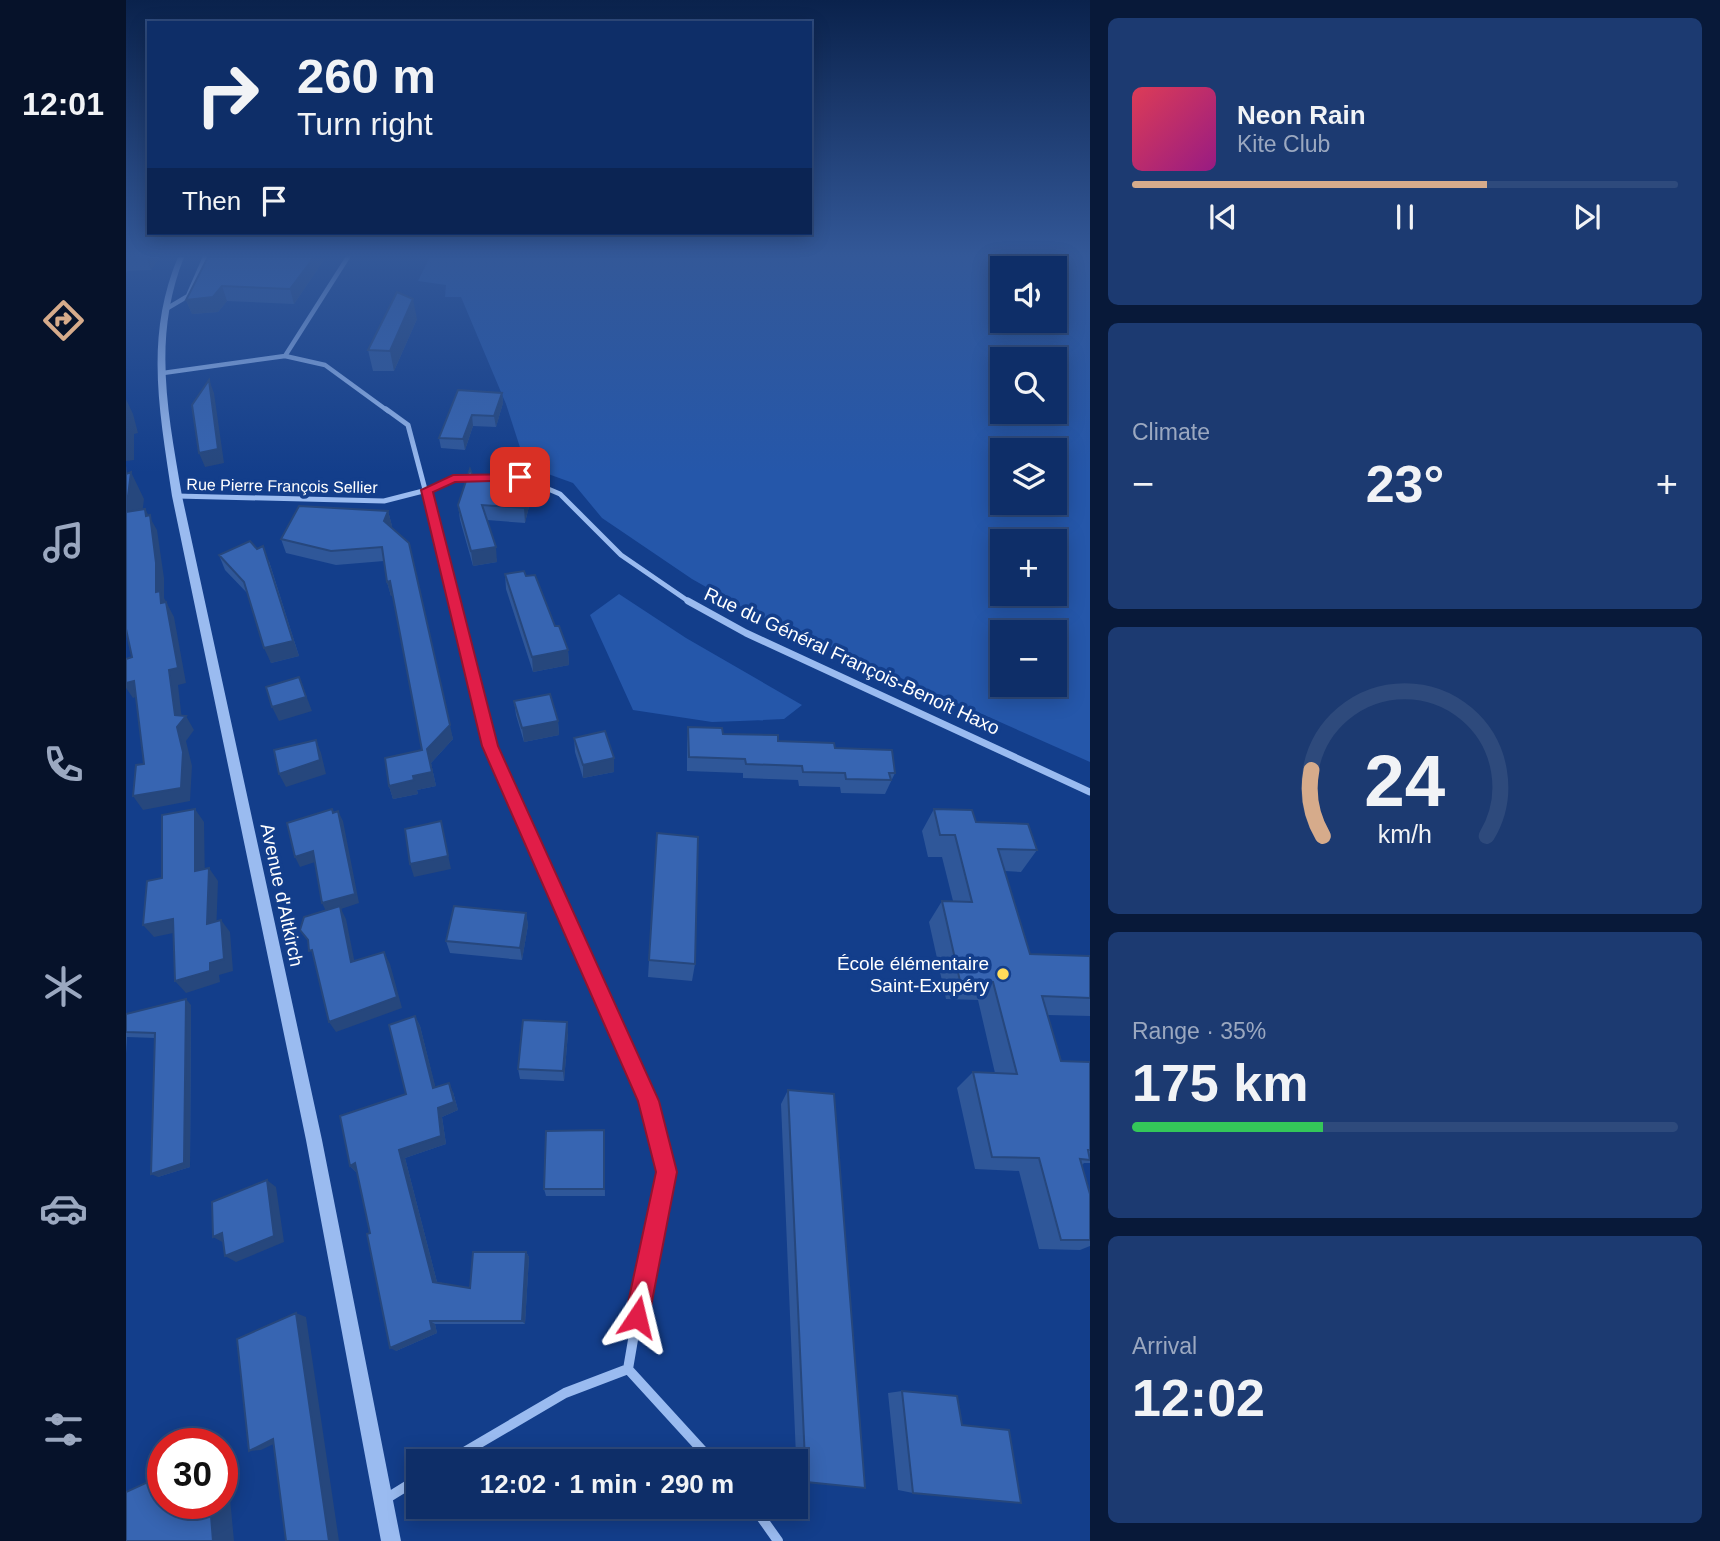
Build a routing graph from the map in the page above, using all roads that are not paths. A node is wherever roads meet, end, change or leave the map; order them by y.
1 (161, 329) edge
2 (302, 329) edge
3 (285, 356) junction
4 (163, 373) junction
5 (427, 490) junction
6 (177, 496) junction
7 (1090, 792) edge
8 (628, 1369) junction
9 (469, 1449) edge
10 (701, 1449) edge
11 (406, 1486) edge
12 (384, 1500) junction
13 (762, 1519) edge
14 (391, 1541) edge
15 (778, 1541) edge

1 - 4 street, Avenue d'Altkirch
2 - 3 street
3 - 4 street
3 - 5 street
4 - 6 street, Avenue d'Altkirch
5 - 6 street, Rue Pierre François Sellier
5 - 7 street, Rue du Général François-Benoît Haxo
5 - 8 street
6 - 12 street, Avenue d'Altkirch
8 - 9 street
8 - 10 street
11 - 12 street
12 - 14 street, Avenue d'Altkirch
13 - 15 street

